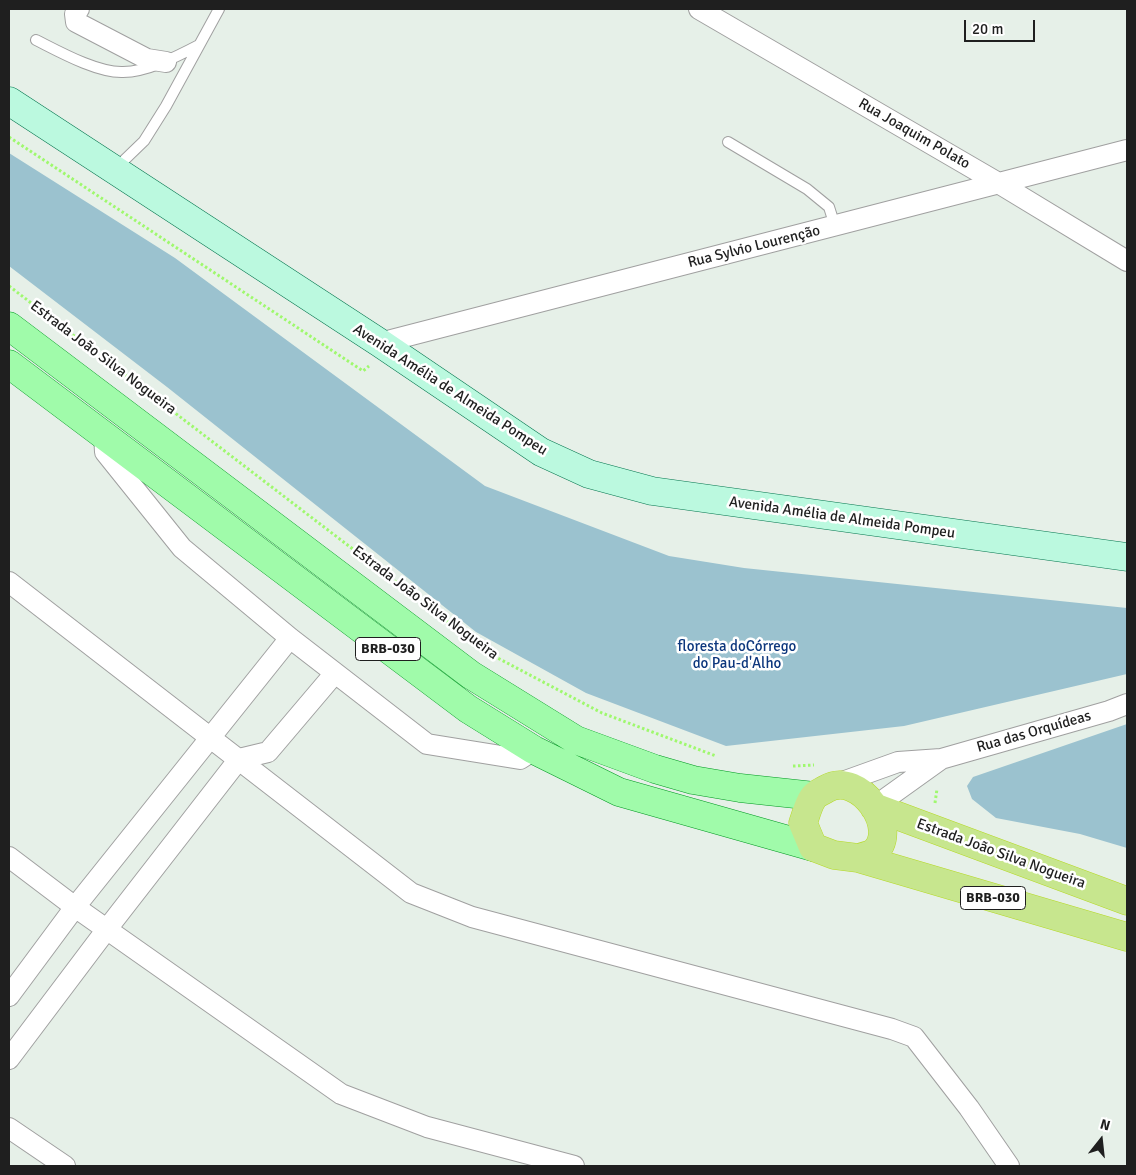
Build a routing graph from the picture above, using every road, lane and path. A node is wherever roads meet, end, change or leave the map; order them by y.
1 (79, 9) edge
2 (219, 9) edge
3 (699, 9) edge
4 (36, 40) dead end
5 (200, 45) junction
6 (166, 62) junction
7 (9, 101) edge
8 (9, 137) edge
9 (728, 142) dead end
10 (1127, 150) edge
11 (114, 170) junction
12 (1000, 184) junction
13 (835, 226) junction
14 (1127, 261) edge
15 (9, 286) edge
16 (9, 326) edge
17 (385, 347) junction
18 (9, 364) edge
19 (104, 434) junction
20 (1127, 557) edge
21 (9, 582) edge
22 (290, 638) junction
23 (334, 673) junction
24 (1127, 704) edge
25 (210, 736) junction
26 (534, 750) junction
27 (721, 758) dead end
28 (239, 759) junction
29 (941, 759) junction
30 (788, 766) dead end
31 (822, 782) junction
32 (944, 785) dead end
33 (874, 807) junction
34 (934, 808) dead end
35 (813, 847) junction
36 (9, 857) edge
37 (858, 858) junction
38 (1127, 901) edge
39 (75, 907) junction
40 (106, 929) junction
41 (1127, 937) edge
42 (9, 996) edge
43 (9, 1059) edge
44 (9, 1128) edge
45 (65, 1166) edge
46 (574, 1166) edge
47 (1009, 1166) edge

1 - 6 street
2 - 5 lane
3 - 12 street, Rua Joaquim Polato
4 - 6 lane
5 - 6 lane
5 - 11 lane
7 - 11 street, Avenida Amélia de Almeida Pompeu
8 - 17 path
9 - 13 lane
10 - 12 street, Rua Sylvio Lourenção
11 - 17 street, Avenida Amélia de Almeida Pompeu
12 - 13 street, Rua Sylvio Lourenção
12 - 14 street, Rua Joaquim Polato
13 - 17 street, Rua Sylvio Lourenção
15 - 27 path, Estrada João Silva Nogueira
16 - 31 main road, Estrada João Silva Nogueira / BRB-030
17 - 20 street, Avenida Amélia de Almeida Pompeu
18 - 19 main road, BRB-030
19 - 22 street
19 - 26 main road, BRB-030
21 - 25 street
22 - 23 street
22 - 25 street
23 - 26 street
23 - 28 street
24 - 29 street, Rua das Orquídeas
25 - 28 street
25 - 39 street
26 - 35 main road, BRB-030
28 - 40 street
28 - 47 street
29 - 31 street, Rua das Orquídeas
29 - 33 street, Rua das Orquídeas
30 - 31 path
31 - 33 highway
31 - 35 highway
32 - 34 path, Estrada João Silva Nogueira
33 - 37 highway
33 - 38 highway, Estrada João Silva Nogueira / BRB-030
35 - 37 highway
36 - 39 street
37 - 41 highway, BRB-030
39 - 40 street
39 - 42 street
40 - 43 street
40 - 46 street
44 - 45 street

